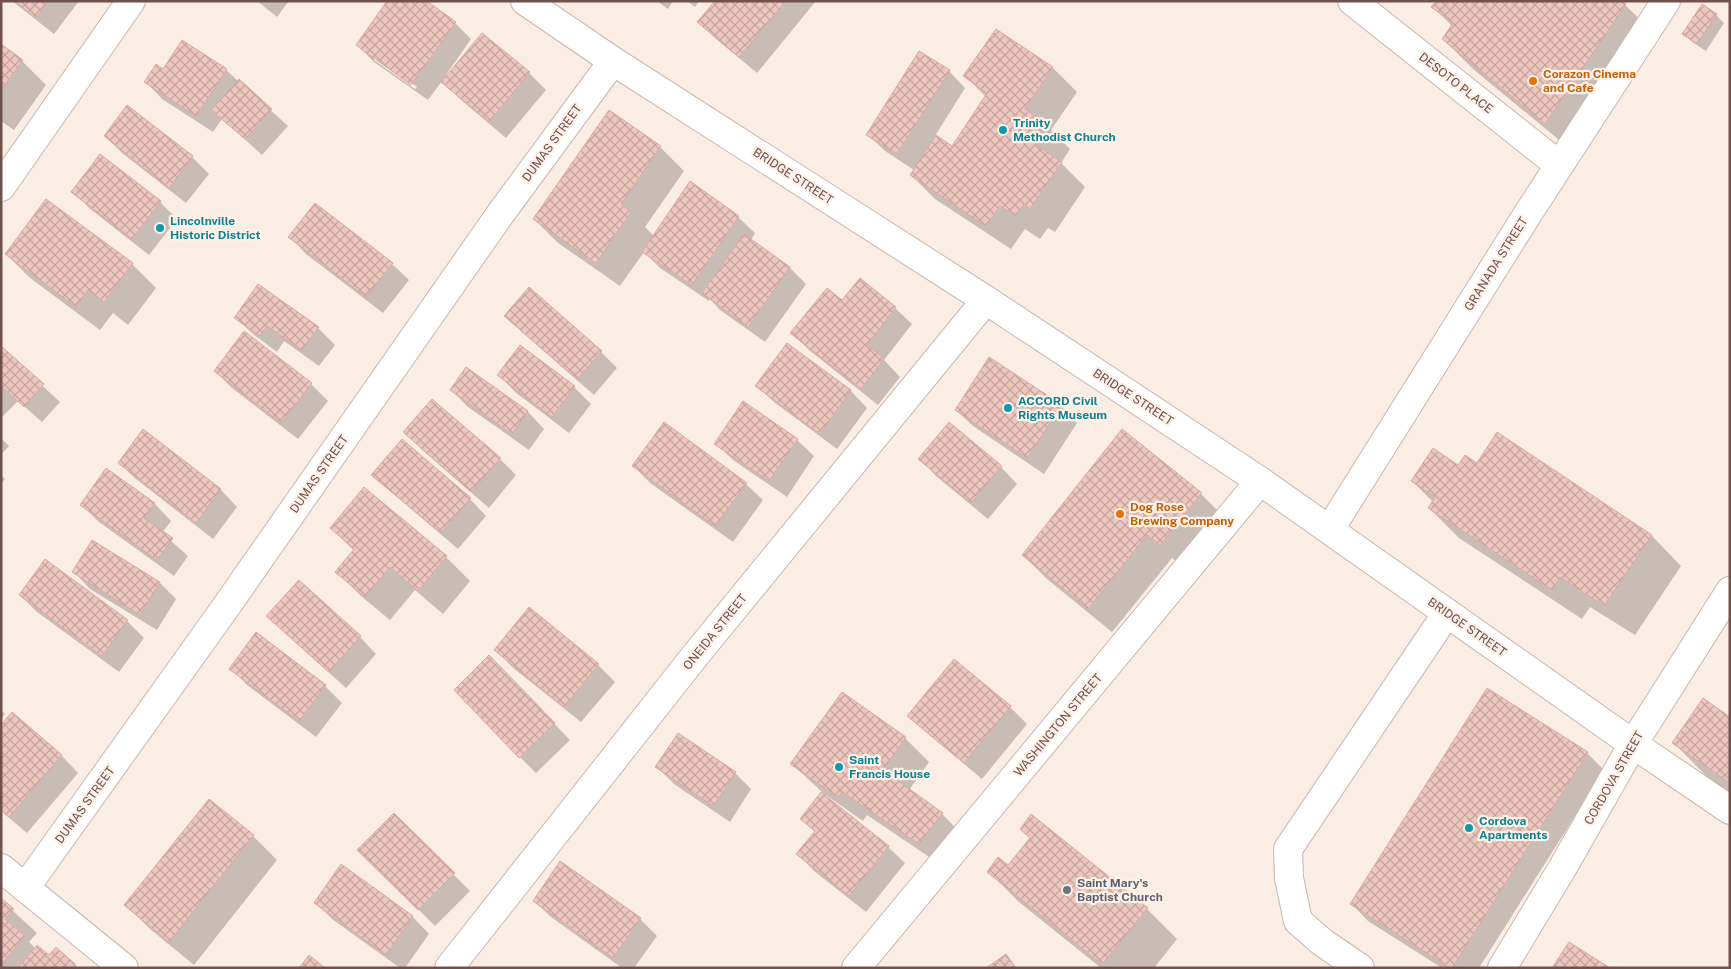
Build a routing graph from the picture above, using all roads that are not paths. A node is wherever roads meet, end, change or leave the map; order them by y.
1 (131, 1) edge
2 (525, 1) edge
3 (1352, 1) edge
4 (1666, 1) edge
5 (613, 61) junction
6 (1560, 165) junction
7 (1, 186) edge
8 (986, 300) junction
9 (1260, 481) junction
10 (1330, 529) junction
11 (1730, 591) edge
12 (1447, 612) junction
13 (1633, 744) junction
14 (1730, 810) edge
15 (1, 868) edge
16 (25, 888) junction
17 (124, 968) edge
18 (449, 968) edge
19 (856, 968) edge
20 (1360, 968) edge
21 (1502, 968) edge

1 - 7 street
2 - 5 street, BRIDGE STREET
3 - 6 street, DESOTO PLACE
4 - 6 street, GRANADA STREET
5 - 8 street, BRIDGE STREET
5 - 16 street, DUMAS STREET
6 - 10 street, GRANADA STREET
8 - 9 street, BRIDGE STREET
8 - 18 street, ONEIDA STREET
9 - 10 street, BRIDGE STREET
9 - 19 street, WASHINGTON STREET
10 - 12 street, BRIDGE STREET
11 - 13 street, CORDOVA STREET
12 - 13 street, BRIDGE STREET
12 - 20 street
13 - 14 street, BRIDGE STREET
13 - 21 street, CORDOVA STREET
15 - 16 street
16 - 17 street

